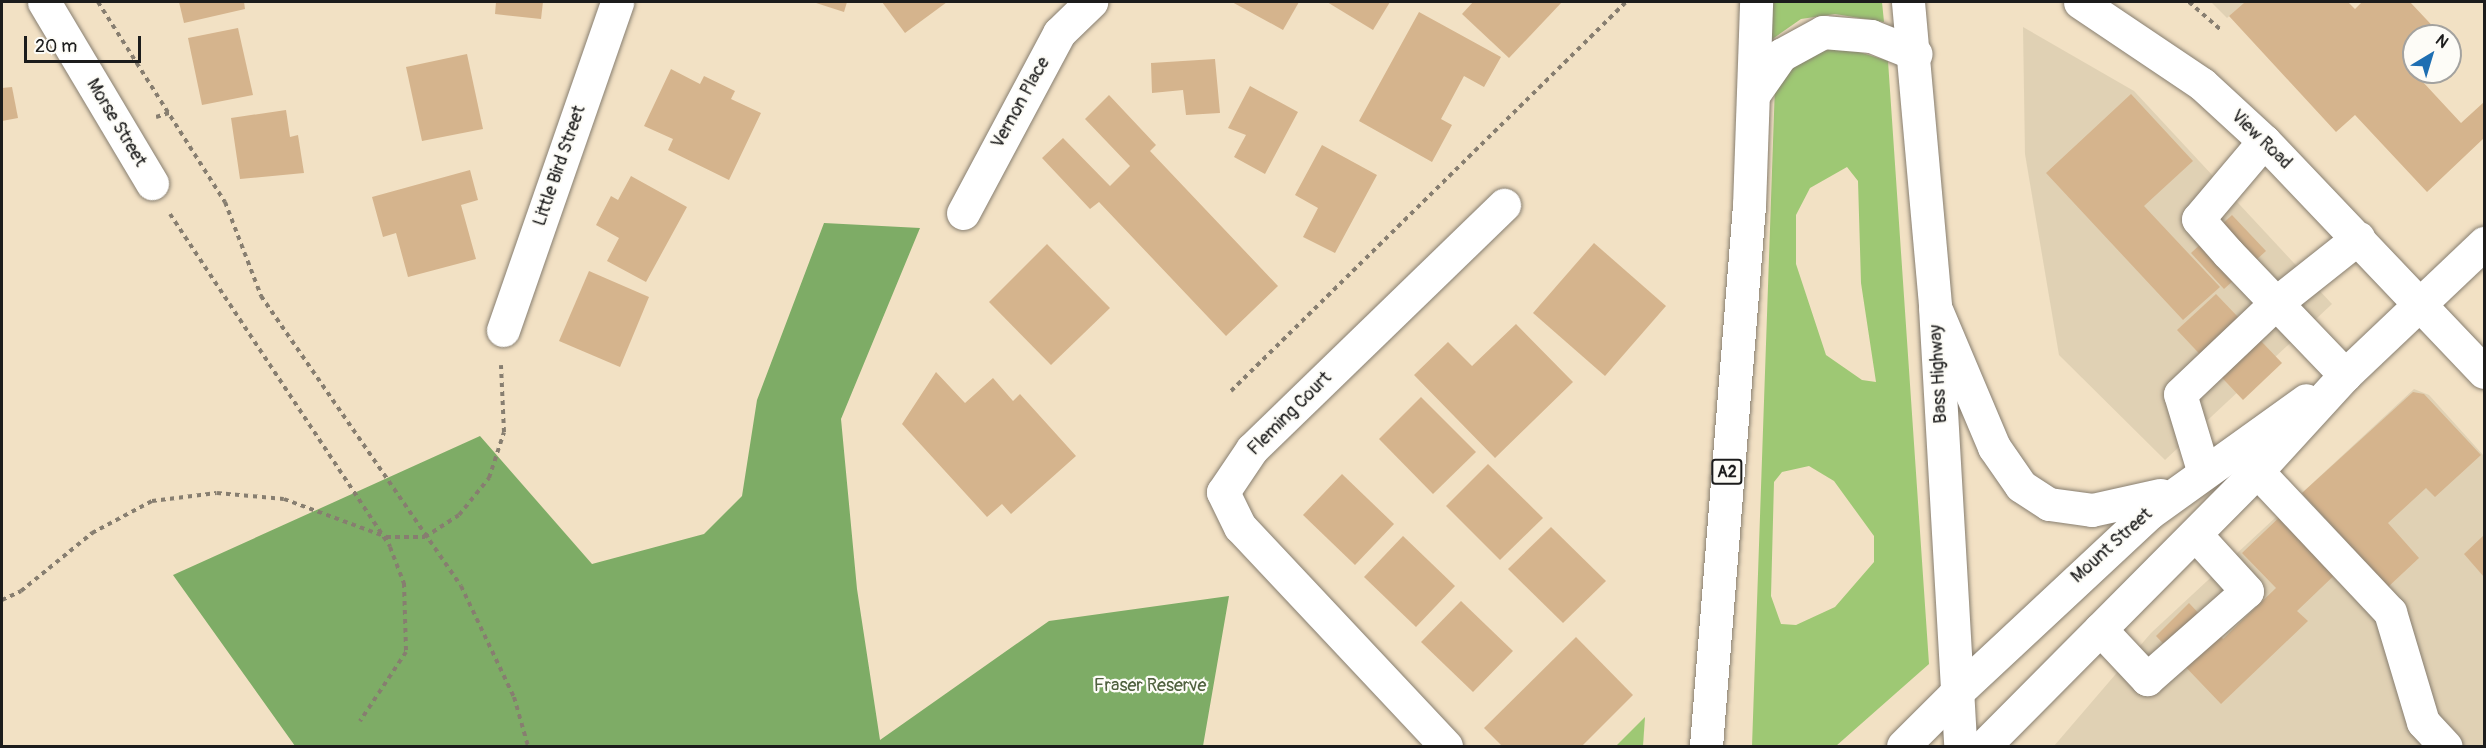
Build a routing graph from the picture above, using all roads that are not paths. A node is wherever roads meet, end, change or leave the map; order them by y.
1 (44, 2) edge
2 (617, 2) edge
3 (1091, 2) edge
4 (1756, 2) edge
5 (1908, 2) edge
6 (2080, 2) edge
7 (1916, 54) junction
8 (1753, 95) junction
9 (2264, 141) junction
10 (152, 183) road end
11 (1504, 205) dead end
12 (963, 213) dead end
13 (2358, 238) junction
14 (2484, 243) edge
15 (2276, 303) junction
16 (2421, 303) junction
17 (1935, 307) junction
18 (503, 330) road end
19 (2484, 372) edge
20 (2344, 375) junction
21 (2257, 471) junction
22 (2193, 478) junction
23 (2195, 534) junction
24 (2100, 629) junction
25 (1954, 695) junction
26 (2426, 734) edge
27 (1705, 743) edge
28 (1446, 747) edge
29 (1902, 747) edge
30 (1960, 747) edge
31 (1984, 747) edge
32 (2445, 747) edge

1 - 10 main road, Morse Street
2 - 18 main road, Little Bird Street
3 - 12 main road, Vernon Place
4 - 8 main road, A2
5 - 7 main road, Bass Highway
6 - 9 main road, View Road
7 - 8 main road
7 - 17 main road, Bass Highway
8 - 27 main road, A2
9 - 13 main road, View Road
9 - 15 main road
11 - 28 main road, Fleming Court
13 - 15 main road
13 - 16 main road, View Road
14 - 16 main road, Mount Street
15 - 20 main road
15 - 22 main road
16 - 19 main road, View Road
16 - 20 main road, Mount Street
17 - 22 main road
17 - 25 main road, Bass Highway
20 - 21 main road, Mount Street
20 - 22 main road, Mount Street
21 - 23 main road, Mount Street
21 - 26 main road
22 - 25 main road, Mount Street
23 - 24 main road, Mount Street
23 - 24 main road
24 - 31 main road, Mount Street
25 - 29 main road, Mount Street
25 - 30 main road, Bass Highway
26 - 32 main road

